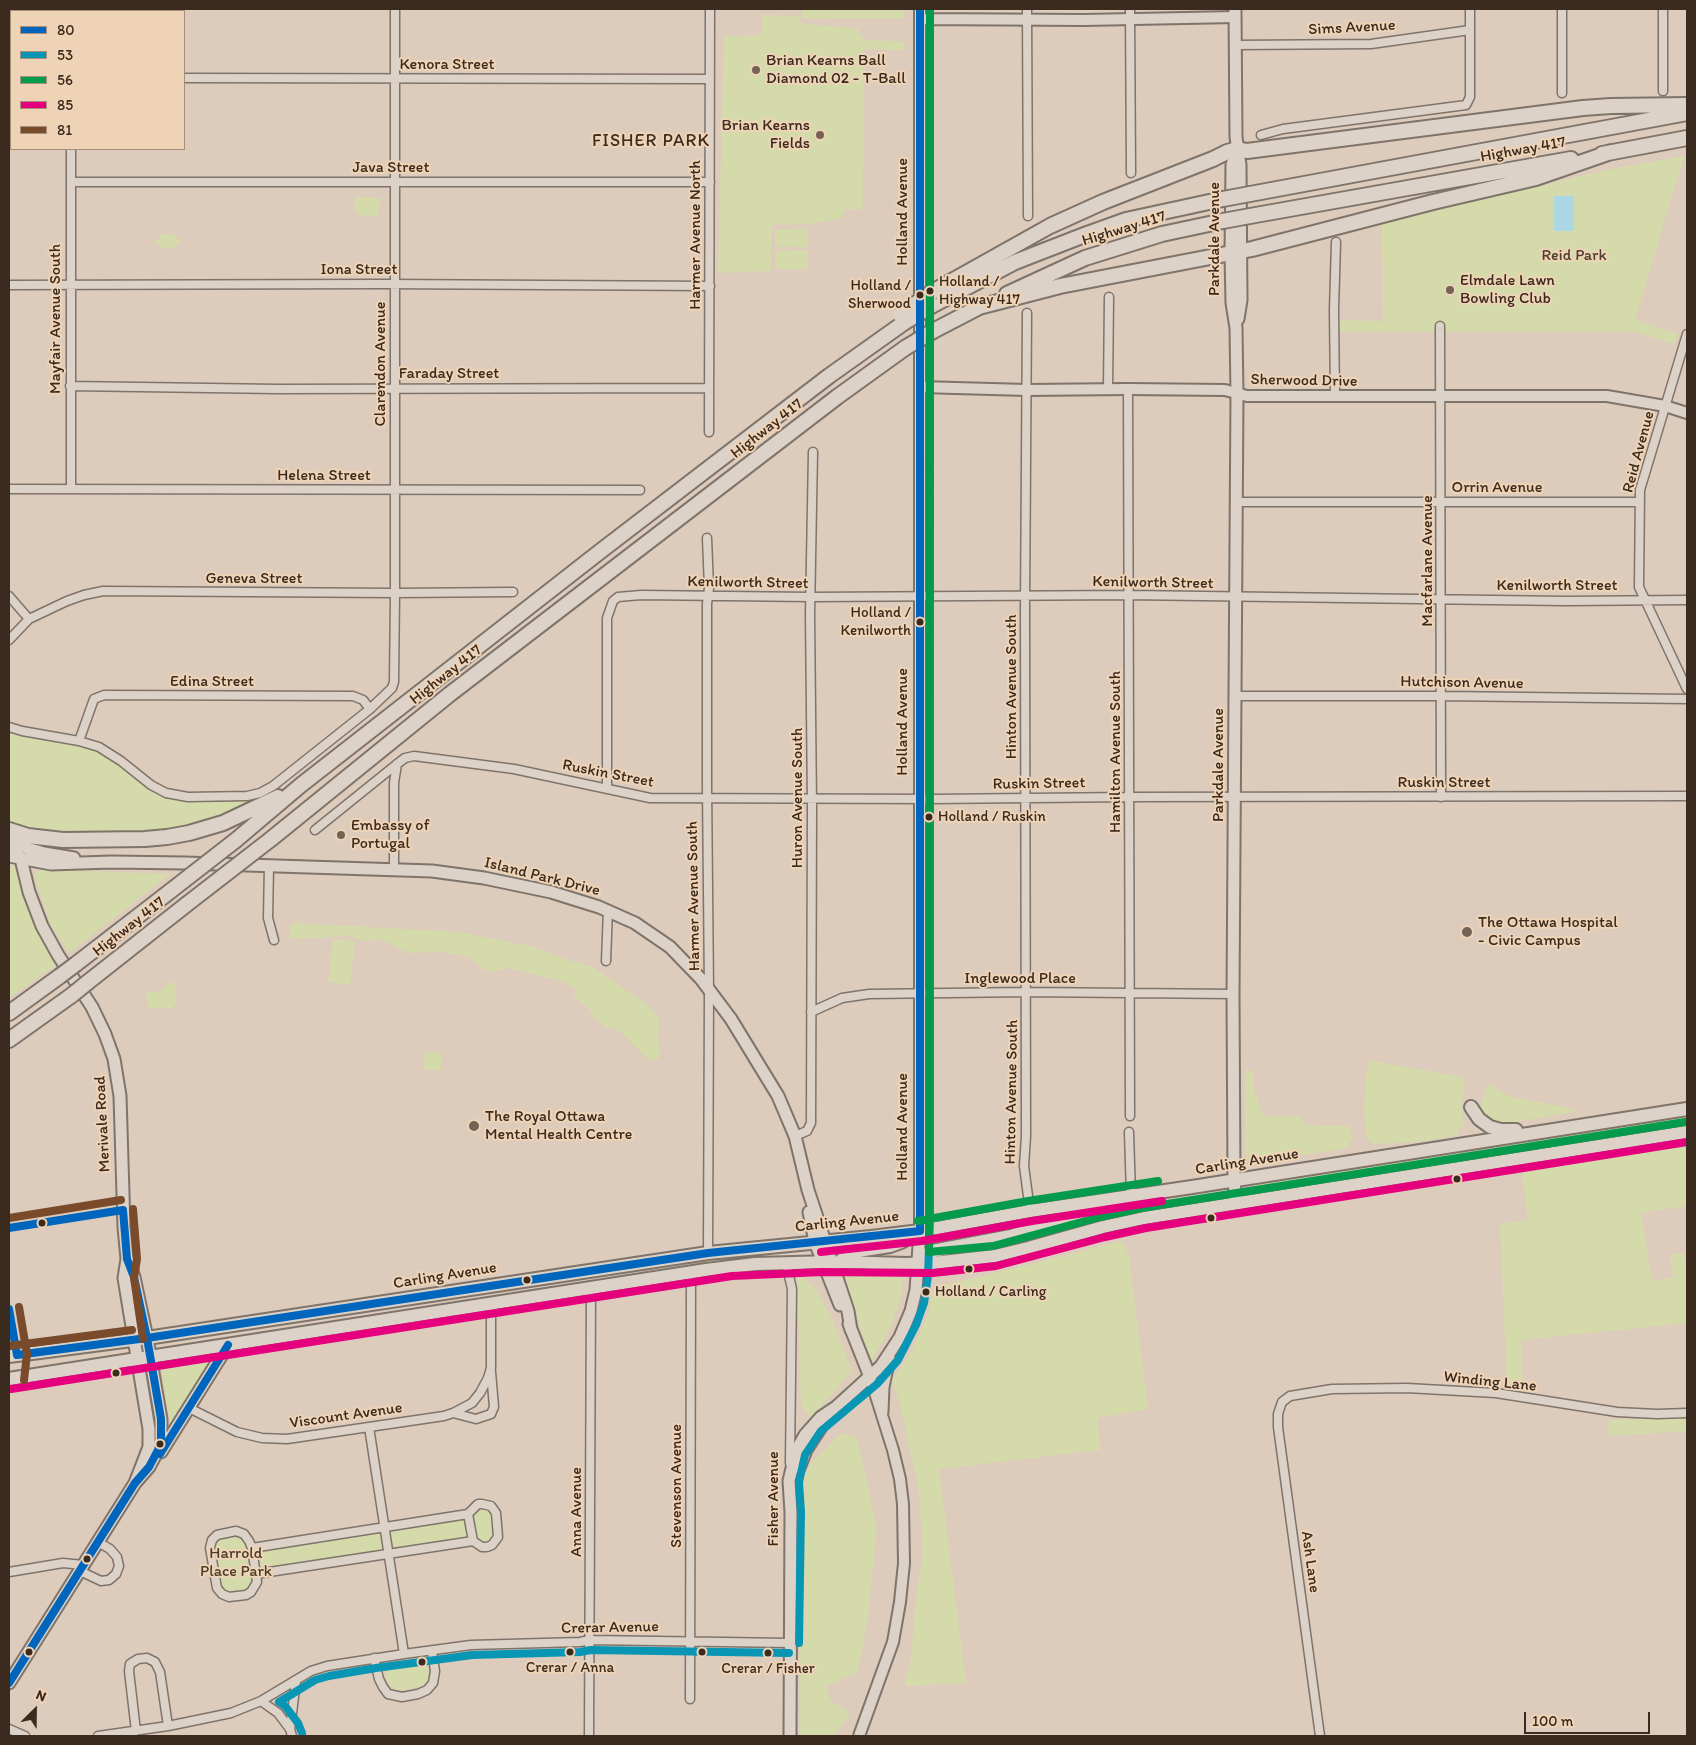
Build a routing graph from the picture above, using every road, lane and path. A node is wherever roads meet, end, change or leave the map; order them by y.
1 (395, 9) edge
2 (710, 9) edge
3 (1028, 9) edge
4 (1470, 9) edge
5 (1562, 9) edge
6 (1662, 9) edge
7 (1234, 11) edge
8 (920, 14) edge
9 (1130, 14) edge
10 (1028, 20) junction
11 (1470, 30) junction
12 (1235, 44) junction
13 (185, 78) edge
14 (395, 78) junction
15 (710, 79) junction
16 (1663, 91) dead end
17 (1562, 93) dead end
18 (1687, 105) edge
19 (1687, 113) edge
20 (1261, 135) dead end
21 (1687, 138) edge
22 (1237, 149) junction
23 (71, 150) edge
24 (1611, 152) junction
25 (1131, 174) dead end
26 (71, 182) junction
27 (395, 182) junction
28 (710, 182) junction
29 (1028, 216) dead end
30 (1336, 242) dead end
31 (1236, 253) junction
32 (70, 283) junction
33 (395, 284) junction
34 (9, 285) edge
35 (710, 286) junction
36 (1109, 298) dead end
37 (933, 299) junction
38 (975, 308) junction
39 (1027, 313) dead end
40 (1440, 326) dead end
41 (1687, 334) edge
42 (70, 386) junction
43 (920, 387) junction
44 (395, 388) junction
45 (708, 388) junction
46 (1108, 389) junction
47 (1128, 389) junction
48 (1027, 390) junction
49 (1237, 394) junction
50 (1441, 396) junction
51 (1335, 397) junction
52 (1665, 406) junction
53 (1687, 413) edge
54 (709, 432) dead end
55 (813, 452) dead end
56 (9, 489) edge
57 (71, 489) junction
58 (394, 490) junction
59 (640, 490) dead end
60 (1236, 502) junction
61 (1442, 502) junction
62 (1639, 502) junction
63 (707, 538) dead end
64 (514, 592) dead end
65 (395, 593) junction
66 (1129, 595) junction
67 (9, 596) edge
68 (709, 596) junction
69 (811, 597) junction
70 (920, 597) junction
71 (1025, 597) junction
72 (1236, 598) junction
73 (1442, 599) junction
74 (1644, 600) junction
75 (1687, 600) edge
76 (29, 619) junction
77 (9, 640) edge
78 (1687, 689) edge
79 (1236, 696) junction
80 (1442, 696) junction
81 (1687, 699) edge
82 (370, 709) junction
83 (9, 727) edge
84 (79, 741) junction
85 (397, 764) junction
86 (301, 785) junction
87 (607, 789) junction
88 (1687, 796) edge
89 (1130, 797) junction
90 (1441, 797) junction
91 (707, 798) junction
92 (1026, 798) junction
93 (1235, 798) junction
94 (812, 799) junction
95 (919, 799) junction
96 (9, 830) edge
97 (315, 830) dead end
98 (9, 844) edge
99 (9, 856) edge
100 (21, 860) junction
101 (111, 862) junction
102 (269, 866) junction
103 (394, 869) junction
104 (608, 910) junction
105 (274, 940) dead end
106 (606, 961) dead end
107 (709, 991) junction
108 (1027, 992) junction
109 (919, 993) junction
110 (1130, 993) junction
111 (1233, 994) junction
112 (811, 1012) junction
113 (9, 1013) edge
114 (9, 1040) edge
115 (1471, 1107) dead end
116 (1687, 1109) edge
117 (1130, 1116) dead end
118 (1554, 1130) junction
119 (1130, 1132) dead end
120 (1687, 1132) edge
121 (795, 1136) junction
122 (1234, 1180) junction
123 (1132, 1196) junction
124 (1236, 1203) junction
125 (1030, 1211) junction
126 (920, 1231) junction
127 (820, 1242) junction
128 (708, 1253) junction
129 (127, 1259) junction
130 (831, 1262) junction
131 (786, 1263) junction
132 (919, 1263) junction
133 (606, 1268) junction
134 (691, 1272) junction
135 (608, 1285) junction
136 (591, 1288) junction
137 (491, 1304) junction
138 (146, 1338) junction
139 (133, 1340) junction
140 (228, 1345) junction
141 (890, 1354) junction
142 (9, 1356) edge
143 (143, 1358) junction
144 (491, 1368) junction
145 (870, 1377) junction
146 (9, 1379) edge
147 (1290, 1396) joint
148 (836, 1407) junction
149 (189, 1408) junction
150 (882, 1412) junction
151 (453, 1413) junction
152 (1687, 1413) edge
153 (369, 1428) junction
154 (149, 1467) junction
155 (790, 1481) junction
156 (135, 1483) junction
157 (791, 1512) junction
158 (468, 1514) junction
159 (384, 1527) junction
160 (473, 1541) junction
161 (98, 1542) junction
162 (252, 1548) junction
163 (389, 1554) junction
164 (82, 1568) junction
165 (9, 1572) edge
166 (256, 1574) junction
167 (590, 1640) junction
168 (691, 1641) junction
169 (789, 1644) junction
170 (432, 1651) junction
171 (404, 1654) junction
172 (374, 1658) junction
173 (296, 1681) junction
174 (9, 1683) edge
175 (690, 1699) dead end
176 (262, 1701) junction
177 (168, 1726) junction
178 (9, 1730) edge
179 (136, 1731) junction
180 (291, 1732) edge
181 (25, 1736) edge
182 (98, 1736) edge
183 (589, 1736) edge
184 (790, 1736) edge
185 (859, 1736) edge
186 (1320, 1736) edge

1 - 14 street, Clarendon Avenue
2 - 15 street, Harmer Avenue North
3 - 10 street
4 - 11 street
5 - 17 street
6 - 16 street
7 - 9 street
7 - 12 main road, Parkdale Avenue
8 - 10 street
8 - 43 street, Holland Avenue
9 - 10 street
9 - 25 street
10 - 29 street
11 - 12 street, Sims Avenue
11 - 20 street
12 - 22 main road, Parkdale Avenue
13 - 14 street, Kenora Street
14 - 15 street, Kenora Street
14 - 27 street, Clarendon Avenue
15 - 28 street, Harmer Avenue North
18 - 22 highway
19 - 37 highway, bridge
21 - 24 highway, Highway 417
22 - 31 main road, Parkdale Avenue
22 - 37 highway
23 - 26 street, Mayfair Avenue South
24 - 31 highway
24 - 38 highway, Highway 417, bridge
26 - 27 street, Java Street
26 - 32 street, Mayfair Avenue South
27 - 28 street, Java Street
27 - 33 street, Clarendon Avenue
28 - 35 street, Harmer Avenue North
30 - 51 street
31 - 38 highway
31 - 49 main road, Parkdale Avenue
32 - 33 street, Iona Street
32 - 34 street, Iona Street
32 - 42 street, Mayfair Avenue South
33 - 35 street, Iona Street
33 - 44 street, Clarendon Avenue
35 - 45 street, Harmer Avenue North
36 - 46 street
37 - 86 highway, bridge
38 - 114 highway, Highway 417, bridge
39 - 48 street, Hinton Avenue South
40 - 50 street, Macfarlane Avenue
41 - 52 street, Reid Avenue
42 - 44 street, Faraday Street
42 - 57 street, Mayfair Avenue South
43 - 48 street, Sherwood Drive
43 - 70 street, Holland Avenue
44 - 45 street, Faraday Street
44 - 58 street, Clarendon Avenue
45 - 54 street, Harmer Avenue North
46 - 47 street, Sherwood Drive
46 - 48 street, Sherwood Drive
47 - 49 street, Sherwood Drive
47 - 66 street, Hamilton Avenue South
48 - 71 street, Hinton Avenue South
49 - 51 street, Sherwood Drive
49 - 60 main road, Parkdale Avenue
50 - 51 street, Sherwood Drive
50 - 52 street, Sherwood Drive
50 - 61 street, Macfarlane Avenue
52 - 53 street, Sherwood Drive
52 - 62 street, Reid Avenue
55 - 69 street, Huron Avenue South
56 - 57 street, Helena Street
57 - 58 street, Helena Street
58 - 59 street, Helena Street
58 - 65 street, Clarendon Avenue
60 - 61 street, Orrin Avenue
60 - 72 main road, Parkdale Avenue
61 - 62 street, Orrin Avenue
61 - 73 street, Macfarlane Avenue
62 - 74 street, Reid Avenue
63 - 68 street, Harmer Avenue South
64 - 65 street, Geneva Street
65 - 76 street, Geneva Street
65 - 82 street, Clarendon Avenue
66 - 71 street, Kenilworth Street
66 - 72 street, Kenilworth Street
66 - 89 street, Hamilton Avenue South
67 - 76 street
68 - 69 street, Kenilworth Street
68 - 87 street, Kenilworth Street
68 - 91 street, Harmer Avenue South
69 - 70 street, Kenilworth Street
69 - 94 street, Huron Avenue South
70 - 71 street, Kenilworth Street
70 - 95 street, Holland Avenue
71 - 92 street, Hinton Avenue South
72 - 73 street, Kenilworth Street
72 - 79 main road, Parkdale Avenue
73 - 74 street, Kenilworth Street
73 - 80 street, Macfarlane Avenue
74 - 75 street, Kenilworth Street
74 - 78 street, Reid Avenue
76 - 77 street, Geneva Street
79 - 80 street, Hutchison Avenue
79 - 93 main road, Parkdale Avenue
80 - 81 street, Hutchison Avenue
80 - 90 street, Macfarlane Avenue
82 - 84 street, Edina Street
82 - 84 street, Clarendon Avenue
83 - 84 street, Clarendon Avenue
85 - 87 street, Ruskin Street
85 - 97 street, Ruskin Street
85 - 103 street
86 - 96 highway
86 - 113 highway, bridge
87 - 91 street, Ruskin Street
88 - 90 street, Ruskin Street
89 - 92 street, Ruskin Street
89 - 93 street, Ruskin Street
89 - 110 street, Hamilton Avenue South
90 - 93 street, Ruskin Street
91 - 94 street, Ruskin Street
91 - 107 street, Harmer Avenue South
92 - 95 street, Ruskin Street
92 - 108 street, Hinton Avenue South
93 - 111 main road, Parkdale Avenue
94 - 95 street, Ruskin Street
94 - 112 street, Huron Avenue South
95 - 109 street, Holland Avenue
98 - 100 main road
98 - 101 main road, Island Park Drive
99 - 100 main road, Island Park Drive
100 - 101 main road, Island Park Drive
100 - 129 main road, Merivale Road
101 - 102 main road, Island Park Drive
102 - 103 main road, Island Park Drive
102 - 105 street
103 - 104 main road, Island Park Drive
104 - 106 street
104 - 107 main road, Island Park Drive
107 - 121 main road, Island Park Drive
107 - 128 street, Harmer Avenue South
108 - 109 street, Inglewood Place
108 - 110 street, Inglewood Place
108 - 125 street, Hinton Avenue South
109 - 112 street, Inglewood Place
109 - 126 street, Holland Avenue
110 - 111 street, Inglewood Place
110 - 117 street, Hamilton Avenue South
111 - 122 main road, Parkdale Avenue
112 - 121 street, Huron Avenue South
115 - 118 main road
116 - 118 main road, Carling Avenue
118 - 122 main road, Carling Avenue
119 - 123 street
120 - 124 main road
121 - 127 main road, Island Park Drive
122 - 123 main road, Carling Avenue
122 - 124 main road, Parkdale Avenue
123 - 125 main road, Carling Avenue
123 - 132 main road
124 - 132 main road
125 - 126 main road, Carling Avenue
126 - 127 main road, Carling Avenue
126 - 130 main road
126 - 132 main road, Holland Avenue
127 - 128 main road, Carling Avenue
127 - 130 main road, Island Park Drive
128 - 133 main road, Carling Avenue
129 - 138 main road, Merivale Road
129 - 139 main road, Merivale Road
130 - 131 main road
130 - 132 main road
130 - 145 main road, Island Park Drive
131 - 134 main road
131 - 155 street, Fisher Avenue
132 - 141 main road, Holland Avenue
133 - 135 main road
133 - 138 main road, Carling Avenue
134 - 135 main road
134 - 168 street, Stevenson Avenue
135 - 136 main road
136 - 137 main road
136 - 167 street, Anna Avenue
137 - 140 main road
137 - 144 street, Viscount Avenue
138 - 139 main road, Carling Avenue
138 - 143 main road, Merivale Road
139 - 142 main road, Carling Avenue
139 - 143 main road, Merivale Road
140 - 143 main road
140 - 149 main road
141 - 145 main road, Holland Avenue
141 - 150 main road
143 - 146 main road
143 - 154 main road, Merivale Road
143 - 156 main road, Merivale Road
144 - 151 street, Viscount Avenue
144 - 151 street, Viscount Avenue
145 - 148 main road, Holland Avenue
145 - 150 street
147 - 152 street, Winding Lane
147 - 186 street, Ash Lane
148 - 155 main road, Holland Avenue
148 - 157 main road, Holland Avenue
149 - 153 street, Viscount Avenue
149 - 154 main road
150 - 185 street
151 - 153 street, Viscount Avenue
153 - 159 street
154 - 156 main road, Merivale Road
155 - 157 main road, Fisher Avenue
156 - 161 main road, Merivale Road
157 - 169 main road, Fisher Avenue
158 - 159 street
158 - 160 street
158 - 160 street
159 - 162 street
159 - 163 street
160 - 163 street
161 - 164 main road, Merivale Road
161 - 164 street
162 - 166 street
162 - 166 street
163 - 166 street
163 - 171 street
164 - 165 street
164 - 174 main road, Merivale Road
167 - 168 street, Crerar Avenue
167 - 170 street, Crerar Avenue
167 - 183 street, Anna Avenue
168 - 169 street, Crerar Avenue
168 - 175 street, Stevenson Avenue
169 - 184 main road, Fisher Avenue
170 - 171 street, Crerar Avenue
170 - 172 street
171 - 172 street, Crerar Avenue
172 - 173 street, Crerar Avenue
173 - 176 street, Crerar Avenue
173 - 180 street
176 - 177 street, Crerar Avenue
176 - 180 street
177 - 179 street, Crerar Avenue
177 - 179 street
178 - 181 street
179 - 182 street, Crerar Avenue

